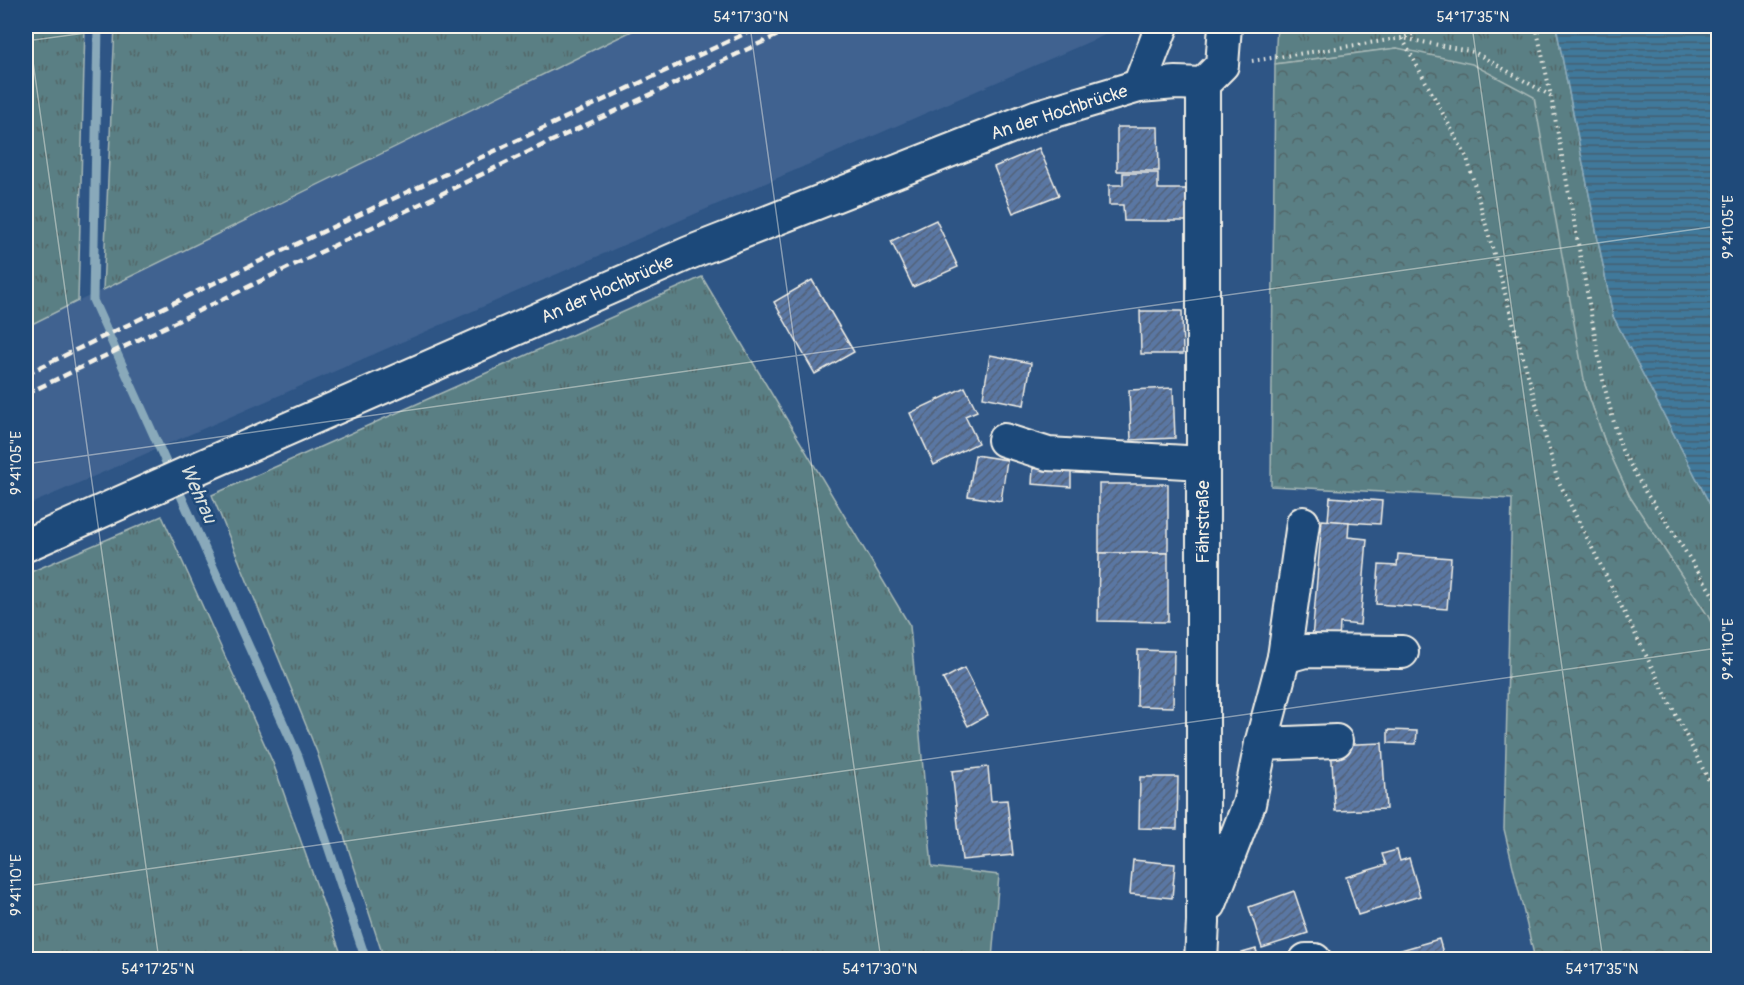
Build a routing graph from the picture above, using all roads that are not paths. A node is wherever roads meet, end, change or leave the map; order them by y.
1 (1162, 26) edge
2 (1225, 26) edge
3 (1213, 75) junction
4 (1139, 86) junction
5 (1004, 440) dead end
6 (1203, 462) junction
7 (1303, 523) dead end
8 (26, 545) edge
9 (1402, 652) dead end
10 (1284, 657) junction
11 (1336, 741) dead end
12 (1261, 744) junction
13 (1203, 922) junction
14 (1201, 960) edge
15 (1306, 960) edge
16 (1315, 960) edge

1 - 4 street, An der Hochbrücke
2 - 3 street, Fährstraße
3 - 4 street
3 - 6 street, Fährstraße
4 - 8 street, An der Hochbrücke
5 - 6 street
6 - 13 street, Fährstraße
7 - 10 street
9 - 10 street
10 - 12 street
11 - 12 street
12 - 13 street
13 - 14 street, Fährstraße
15 - 16 street

